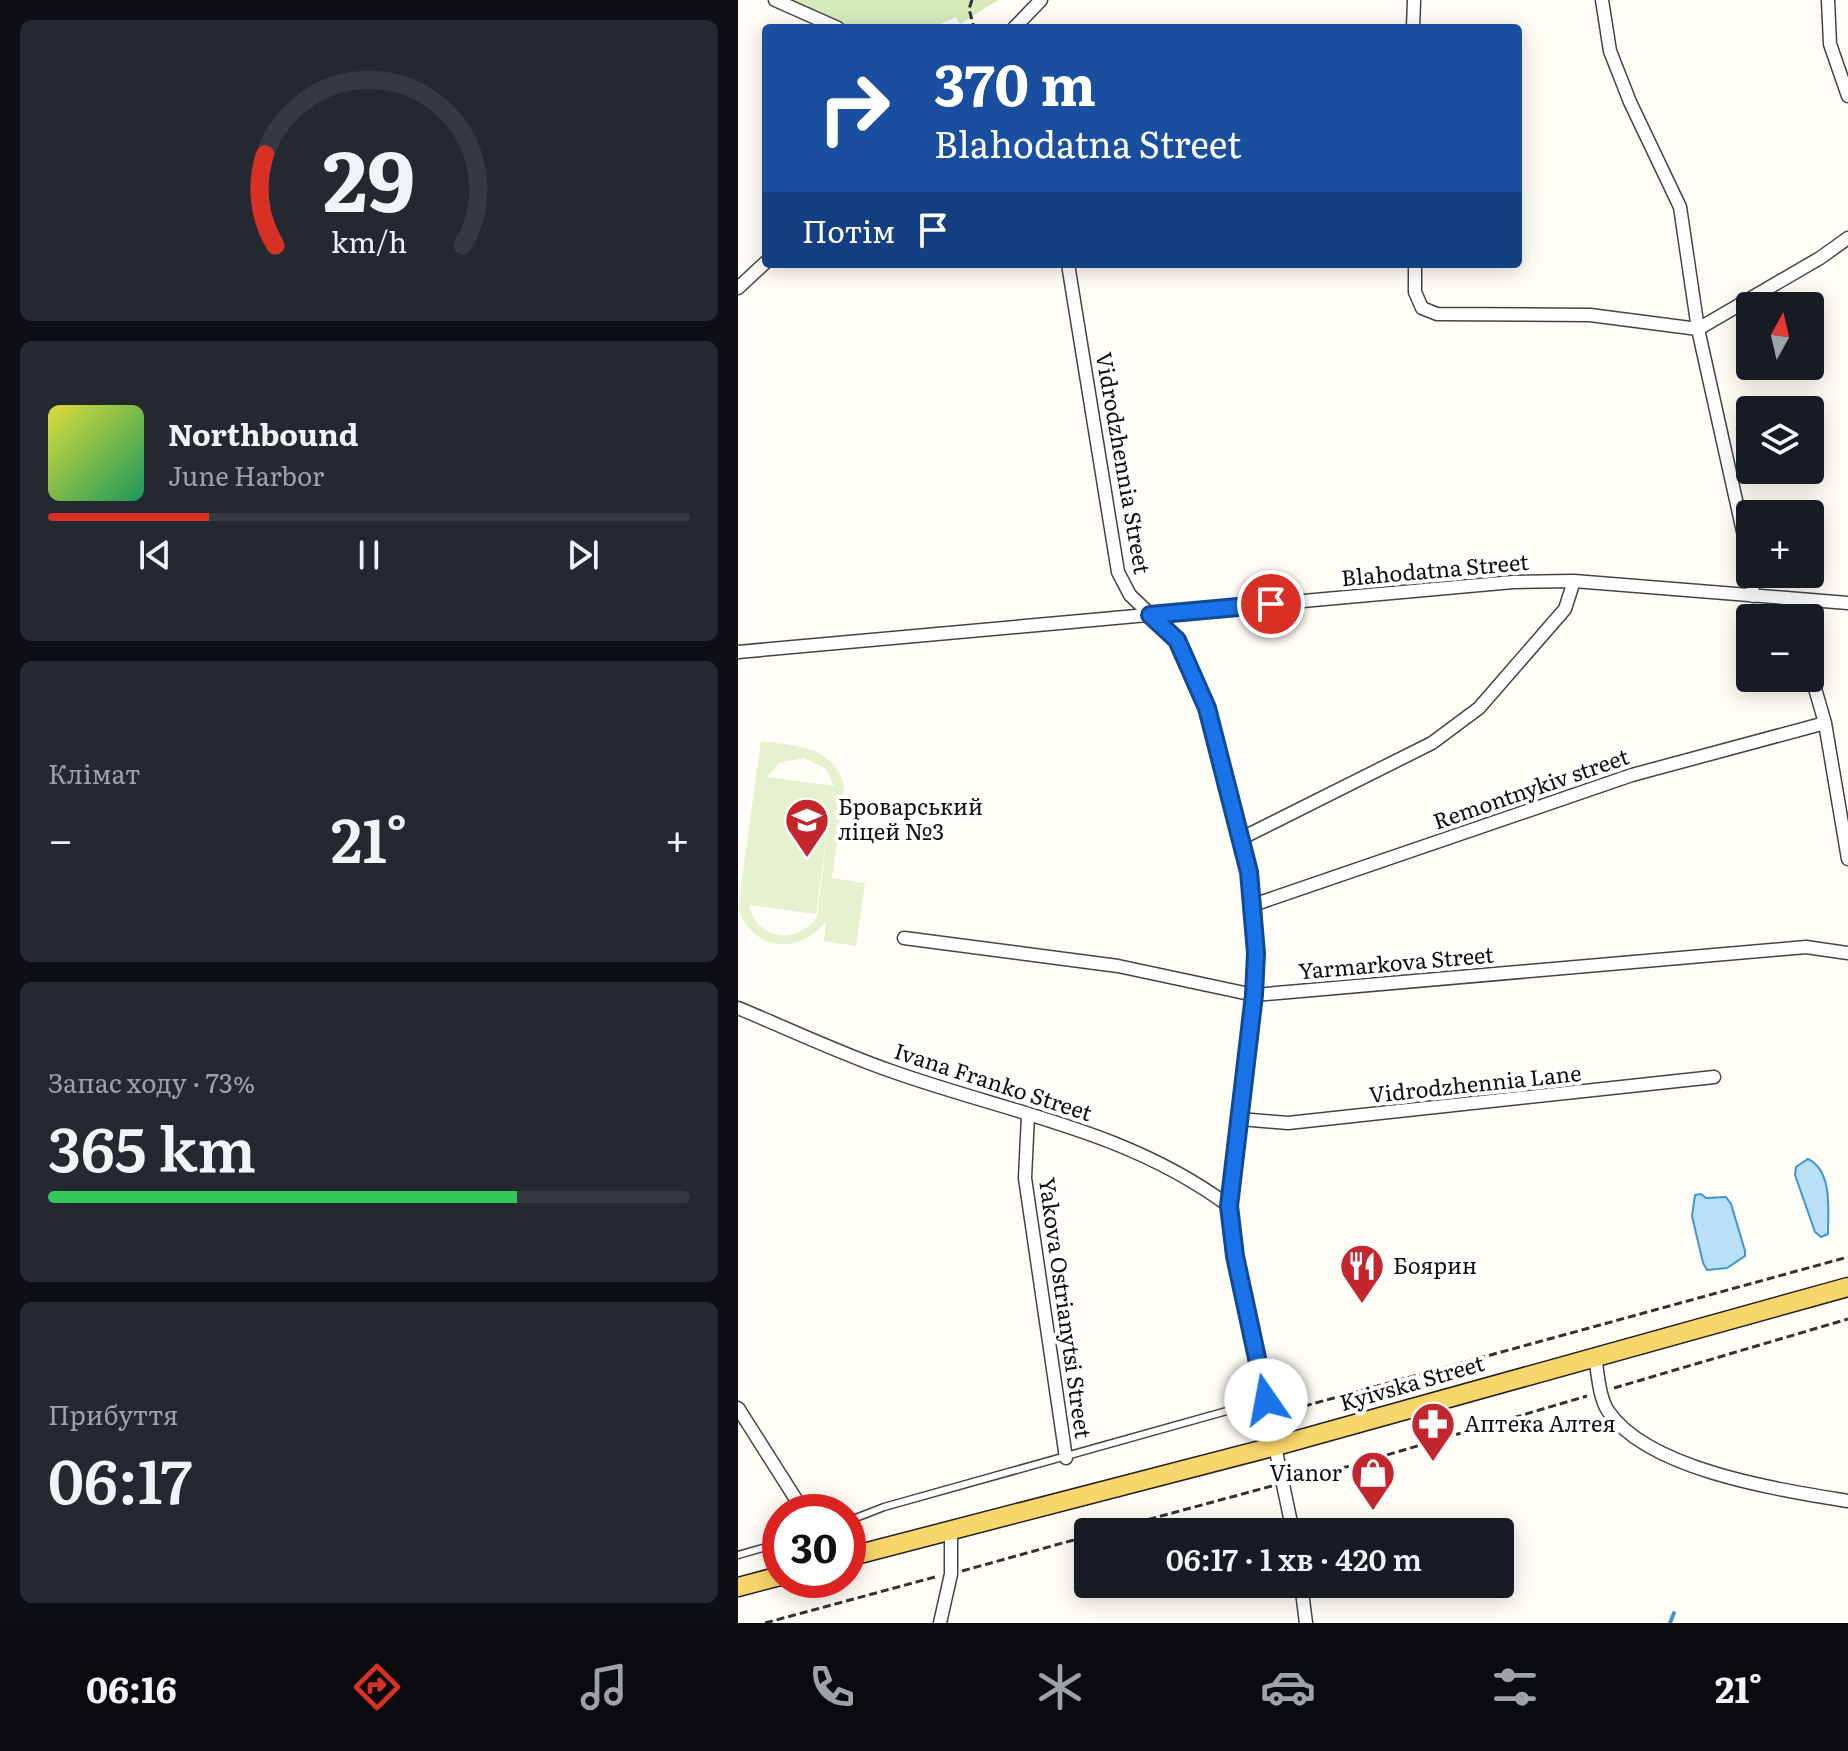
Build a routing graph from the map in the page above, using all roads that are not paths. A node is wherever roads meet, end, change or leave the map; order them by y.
1 (775, 0) edge
2 (1041, 0) edge
3 (1414, 0) edge
4 (1602, 0) edge
5 (1828, 0) edge
6 (1029, 22) edge
7 (829, 24) edge
8 (1413, 24) edge
9 (1848, 96) edge
10 (1848, 238) edge
11 (762, 266) edge
12 (1069, 268) edge
13 (1415, 268) edge
14 (738, 288) edge
15 (1698, 329) junction
16 (1736, 500) edge
17 (1574, 581) junction
18 (1753, 588) edge
19 (1753, 596) junction
20 (1790, 599) junction
21 (1848, 603) edge
22 (1792, 604) edge
23 (1150, 615) junction
24 (738, 652) edge
25 (1816, 692) edge
26 (1825, 723) junction
27 (1242, 838) junction
28 (1848, 859) edge
29 (1253, 905) junction
30 (904, 938) dead end
31 (1848, 953) edge
32 (1254, 995) junction
33 (738, 1008) edge
34 (1714, 1077) dead end
35 (1028, 1115) junction
36 (1240, 1119) junction
37 (1229, 1206) junction
38 (1848, 1287) edge
39 (1595, 1357) junction
40 (1267, 1404) junction
41 (738, 1408) edge
42 (1276, 1446) junction
43 (1066, 1458) junction
44 (793, 1494) edge
45 (1848, 1501) edge
46 (866, 1514) edge
47 (1290, 1518) edge
48 (951, 1529) junction
49 (762, 1548) edge
50 (866, 1552) edge
51 (738, 1555) edge
52 (762, 1581) edge
53 (738, 1587) edge
54 (1303, 1598) edge
55 (940, 1623) edge
56 (1306, 1623) edge

1 - 7 street
2 - 6 street
3 - 8 street
4 - 15 street
5 - 9 street
10 - 15 street
11 - 14 street
12 - 23 street, Vidrodzhennia Street
13 - 15 street
15 - 16 street
17 - 19 street, Blahodatna Street
17 - 23 street, Blahodatna Street
17 - 27 street
18 - 19 street
19 - 20 street, Blahodatna Street
20 - 21 street, Blahodatna Street
20 - 22 street
23 - 24 street, Blahodatna Street
23 - 27 street, Vidrodzhennia Street
25 - 26 street
26 - 28 street
26 - 29 street, Remontnykiv street
27 - 29 street, Vidrodzhennia Street
29 - 32 street, Vidrodzhennia Street
30 - 32 street, Yarmarkova Street
31 - 32 street, Yarmarkova Street
32 - 36 street, Vidrodzhennia Street
33 - 35 street, Ivana Franko Street
34 - 36 street, Vidrodzhennia Lane
35 - 37 street, Ivana Franko Street
35 - 43 street, Yakova Ostrianytsi Street
36 - 37 street, Vidrodzhennia Street
37 - 40 street, Vidrodzhennia Street
38 - 39 main road, Kyivska Street
39 - 42 main road, Kyivska Street
39 - 45 street
40 - 42 street, Vidrodzhennia Street
40 - 43 lane
41 - 44 street
42 - 47 street, Vidrodzhennia Street
42 - 48 main road, Kyivska Street
43 - 46 lane
48 - 50 main road, Kyivska Street
48 - 55 street
49 - 51 lane
52 - 53 main road
54 - 56 street

